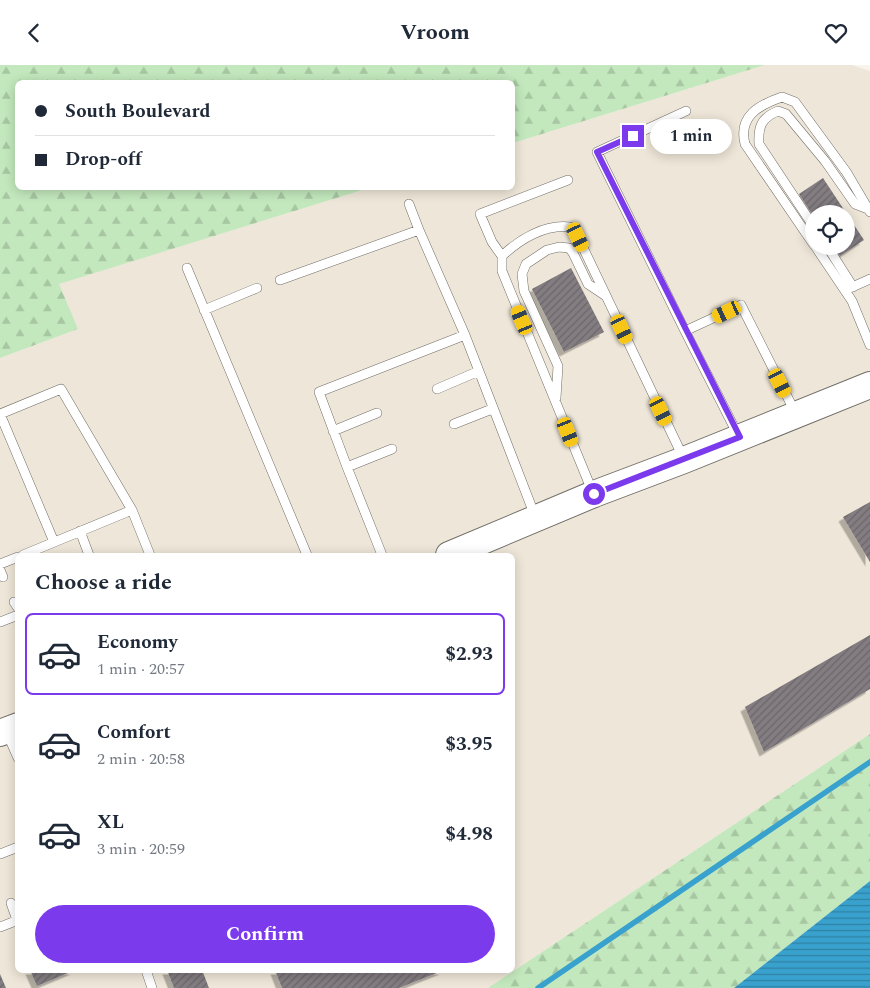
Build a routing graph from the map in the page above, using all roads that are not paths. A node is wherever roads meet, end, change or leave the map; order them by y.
1 (686, 111) dead end
2 (568, 180) dead end
3 (409, 204) dead end
4 (869, 211) edge
5 (805, 213) edge
6 (419, 229) junction
7 (805, 233) edge
8 (821, 255) edge
9 (831, 255) edge
10 (502, 256) junction
11 (187, 268) dead end
12 (280, 279) dead end
13 (870, 279) edge
14 (257, 289) dead end
15 (849, 289) junction
16 (606, 296) junction
17 (204, 310) junction
18 (685, 331) junction
19 (465, 335) junction
20 (870, 345) edge
21 (479, 371) junction
22 (870, 385) edge
23 (438, 389) dead end
24 (556, 401) junction
25 (492, 409) junction
26 (377, 413) dead end
27 (0, 414) edge
28 (796, 415) junction
29 (454, 424) dead end
30 (334, 431) junction
31 (740, 437) junction
32 (392, 449) dead end
33 (684, 460) junction
34 (347, 467) junction
35 (594, 494) junction
36 (132, 510) junction
37 (536, 518) junction
38 (80, 531) junction
39 (54, 542) junction
40 (43, 551) edge
41 (89, 553) edge
42 (149, 553) edge
43 (306, 553) edge
44 (381, 553) edge
45 (454, 553) edge
46 (15, 558) edge
47 (0, 565) edge
48 (15, 616) edge
49 (0, 622) edge
50 (8, 730) edge
51 (15, 750) edge
52 (15, 848) edge
53 (0, 854) edge
54 (11, 903) dead end
55 (15, 914) edge
56 (15, 921) edge
57 (0, 927) edge
58 (147, 973) edge
59 (152, 988) edge

1 - 18 lane
2 - 10 lane
3 - 6 lane
4 - 5 lane
4 - 7 lane
6 - 12 lane
6 - 19 lane
8 - 15 lane
9 - 15 lane
10 - 16 lane
10 - 24 lane
11 - 17 lane
13 - 15 lane
14 - 17 lane
15 - 20 lane
16 - 24 lane
16 - 33 lane
17 - 43 lane
18 - 28 lane
18 - 31 lane
19 - 21 lane
19 - 30 lane
21 - 23 lane
21 - 25 lane
22 - 28 main road
24 - 35 lane
25 - 29 lane
25 - 37 lane
26 - 30 lane
27 - 36 lane
27 - 39 lane
28 - 31 main road
30 - 34 lane
31 - 33 main road
32 - 34 lane
33 - 35 main road
34 - 44 lane
35 - 37 main road
36 - 38 lane
36 - 42 lane
37 - 45 main road
38 - 39 lane
38 - 41 lane
39 - 40 lane
46 - 47 lane
48 - 49 lane
50 - 51 lane
52 - 53 lane
54 - 55 lane
56 - 57 lane
58 - 59 lane

